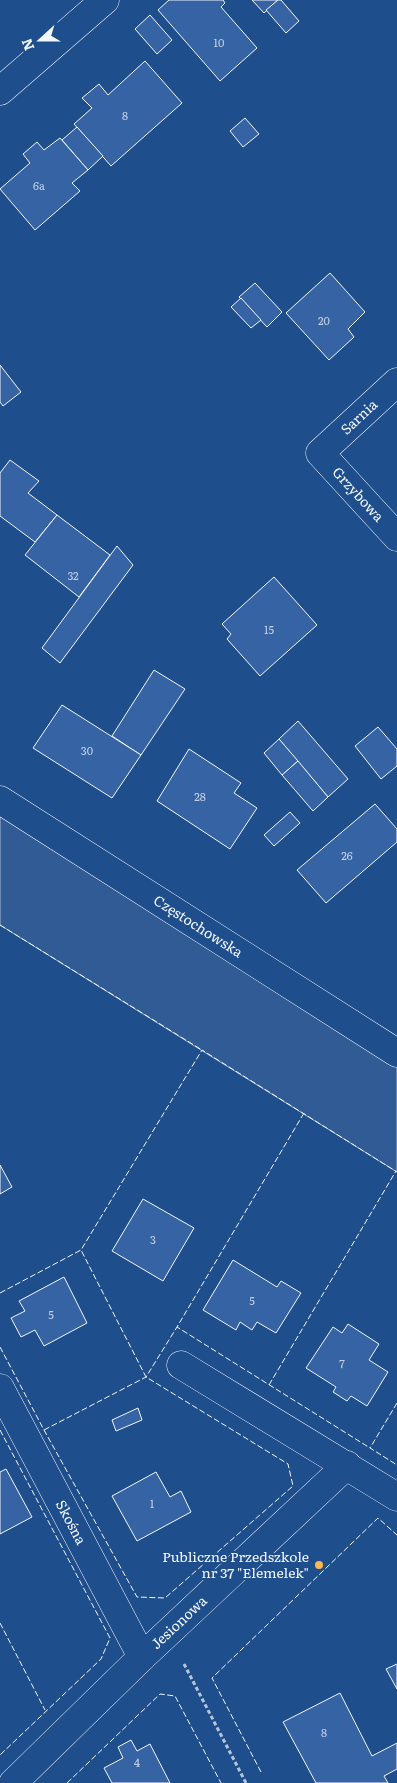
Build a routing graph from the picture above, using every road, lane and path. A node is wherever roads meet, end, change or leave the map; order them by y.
1 (105, 0) edge
2 (0, 90) edge
3 (397, 382) edge
4 (320, 453) joint
5 (397, 537) edge
6 (0, 800) edge
7 (397, 1053) edge
8 (181, 1365) dead end
9 (0, 1388) edge
10 (347, 1465) junction
11 (397, 1497) edge
12 (167, 1633) junction
13 (142, 1657) junction
14 (13, 1783) edge
15 (246, 1783) edge

1 - 2 street
3 - 4 street, Sarnia
4 - 5 street, Grzybowa
6 - 7 street, Częstochowska
8 - 10 street
9 - 13 street, Skośna
10 - 11 street
10 - 12 street, Jesionowa
12 - 13 street, Jesionowa
12 - 15 path
13 - 14 street, Jesionowa

